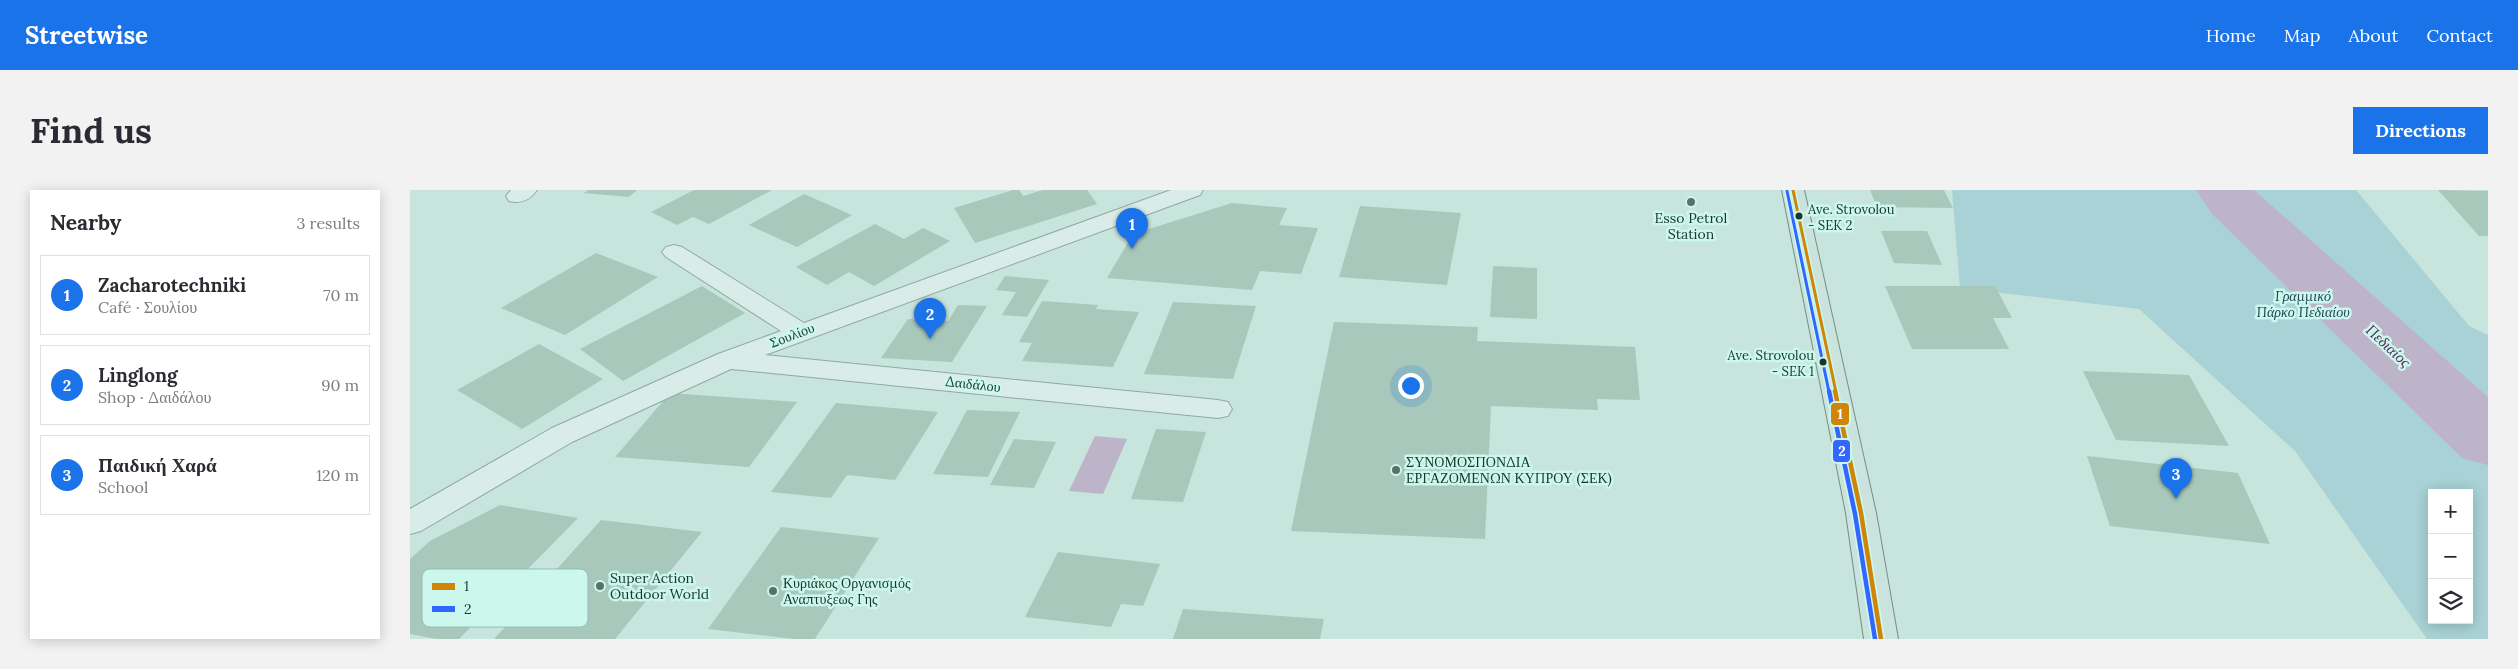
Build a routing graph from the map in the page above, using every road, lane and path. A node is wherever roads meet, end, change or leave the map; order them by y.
1 (1139, 190) edge
2 (1192, 190) edge
3 (1793, 190) edge
4 (1163, 201) junction
5 (674, 252) dead end
6 (800, 332) junction
7 (727, 360) junction
8 (1218, 409) dead end
9 (410, 523) edge
10 (1881, 639) edge

1 - 4 street
2 - 4 street, Σουλίου
3 - 10 main road
4 - 6 street, Σουλίου
5 - 6 street
6 - 7 street, Σουλίου
7 - 8 street, Δαιδάλου
7 - 9 street, Σουλίου

